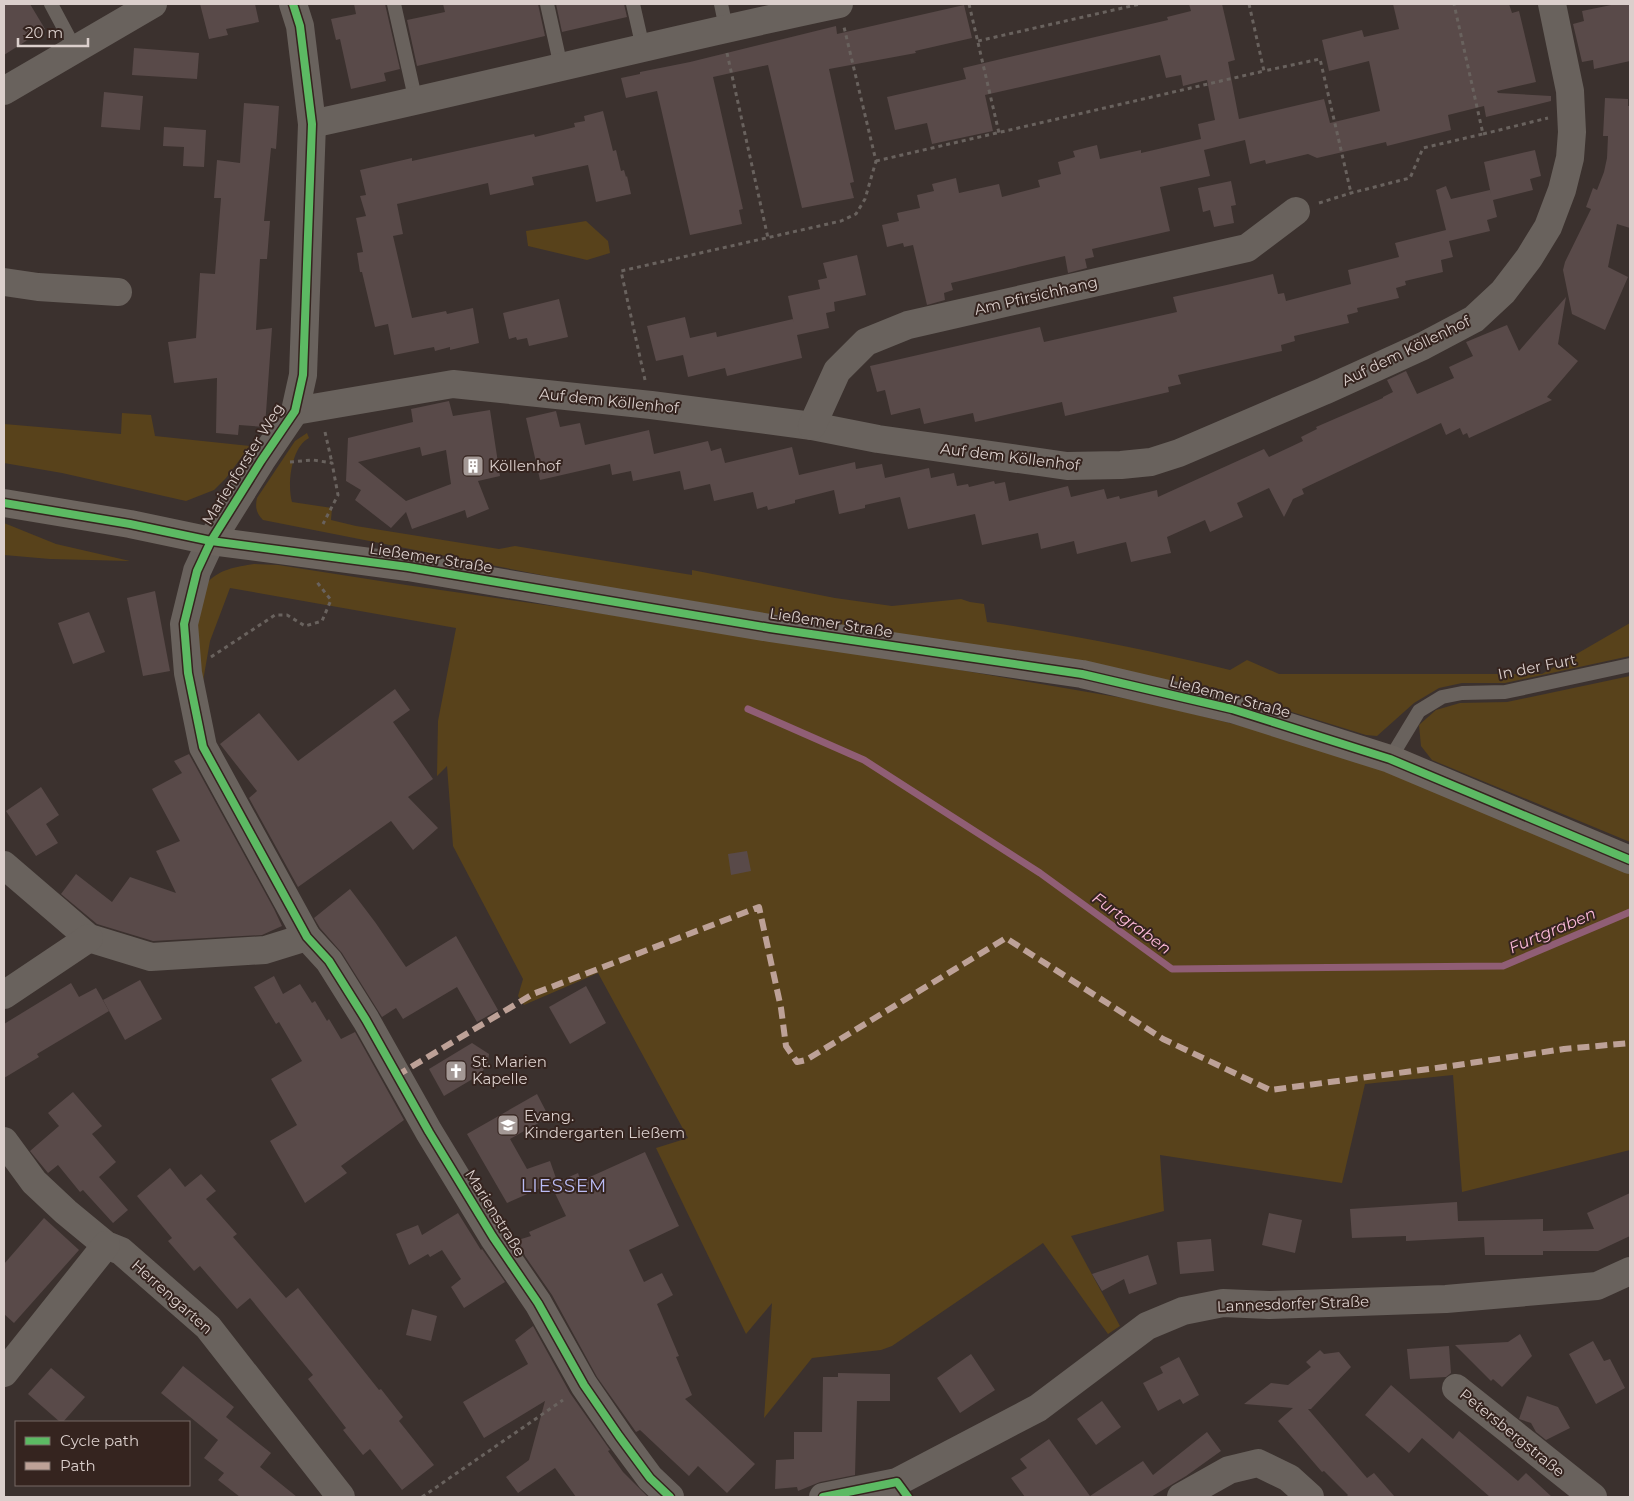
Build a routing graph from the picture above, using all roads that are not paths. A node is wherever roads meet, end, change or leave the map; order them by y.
1 (51, 4) edge
2 (153, 4) edge
3 (293, 4) edge
4 (394, 4) edge
5 (547, 4) edge
6 (633, 4) edge
7 (1552, 4) edge
8 (806, 7) edge
9 (841, 13) edge
10 (723, 20) edge
11 (643, 48) junction
12 (75, 50) junction
13 (561, 68) junction
14 (4, 91) edge
15 (416, 102) junction
16 (312, 124) junction
17 (1296, 211) road end
18 (4, 282) edge
19 (118, 292) dead end
20 (307, 409) junction
21 (812, 426) junction
22 (4, 503) edge
23 (211, 541) junction
24 (1630, 665) edge
25 (1390, 759) junction
26 (1630, 860) edge
27 (4, 865) edge
28 (307, 937) junction
29 (89, 938) junction
30 (4, 995) edge
31 (4, 1141) edge
32 (106, 1245) junction
33 (1630, 1271) edge
34 (4, 1373) edge
35 (1456, 1388) dead end
36 (902, 1490) edge
37 (341, 1497) edge
38 (670, 1497) edge
39 (823, 1497) edge
40 (1181, 1497) edge
41 (1310, 1497) edge
42 (1592, 1497) edge

1 - 12 lane
2 - 12 street
3 - 16 street, Marienforster Weg
4 - 15 lane
5 - 13 lane
6 - 11 lane
7 - 21 street, Auf dem Köllenhof
8 - 9 street
8 - 10 street
10 - 11 street
11 - 13 street
12 - 14 street
13 - 15 street
15 - 16 street
16 - 20 street, Marienforster Weg
17 - 21 street, Am Pfirsichhang
18 - 19 street
20 - 21 street, Auf dem Köllenhof
20 - 23 street, Marienforster Weg
22 - 23 street, Ließemer Straße
23 - 25 street, Ließemer Straße
23 - 28 street, Marienforster Weg
24 - 25 lane, In der Furt
25 - 26 street, Ließemer Straße
27 - 29 street
28 - 29 street
28 - 38 street, Marienstraße
29 - 30 street
31 - 32 street, Herrengarten
32 - 34 street
32 - 37 street, Herrengarten
33 - 36 street, Lannesdorfer Straße
35 - 42 street, Petersbergstraße
36 - 39 street, Lannesdorfer Straße
40 - 41 street

